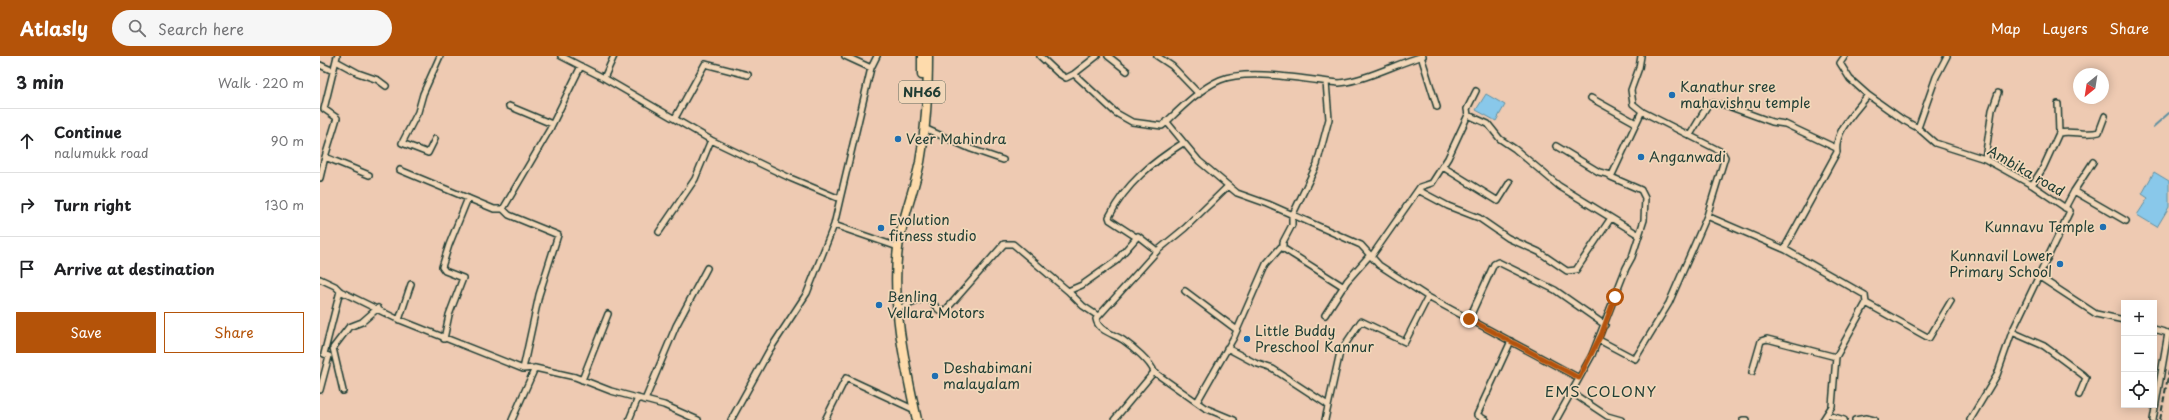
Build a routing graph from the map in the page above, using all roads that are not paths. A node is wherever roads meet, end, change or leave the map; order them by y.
1 (440, 56) edge
2 (560, 56) edge
3 (614, 56) edge
4 (845, 56) edge
5 (877, 56) edge
6 (922, 56) edge
7 (928, 56) edge
8 (1040, 56) edge
9 (1098, 56) edge
10 (1108, 56) edge
11 (1157, 56) edge
12 (1422, 56) edge
13 (1641, 56) edge
14 (1845, 56) edge
15 (1947, 56) edge
16 (336, 59) edge
17 (320, 65) edge
18 (581, 66) junction
19 (871, 68) junction
20 (333, 71) junction
21 (1127, 71) dead end
22 (1074, 74) junction
23 (748, 75) dead end
24 (604, 78) junction
25 (1326, 82) junction
26 (386, 86) dead end
27 (1476, 91) dead end
28 (1998, 93) dead end
29 (1199, 94) junction
30 (1868, 95) junction
31 (1591, 98) dead end
32 (323, 100) edge
33 (2058, 104) dead end
34 (509, 106) dead end
35 (1438, 107) dead end
36 (1642, 111) junction
37 (1468, 115) junction
38 (2105, 116) dead end
39 (675, 118) junction
40 (1166, 122) junction
41 (1636, 123) junction
42 (552, 124) junction
43 (924, 128) junction
44 (1918, 128) junction
45 (2059, 133) junction
46 (1690, 135) junction
47 (435, 139) dead end
48 (711, 140) junction
49 (1183, 143) junction
50 (1556, 146) dead end
51 (1836, 148) junction
52 (325, 157) junction
53 (1985, 159) junction
54 (1003, 160) dead end
55 (2093, 162) dead end
56 (1443, 167) junction
57 (400, 170) dead end
58 (369, 175) dead end
59 (1611, 175) junction
60 (320, 178) edge
61 (1510, 182) dead end
62 (2032, 185) junction
63 (1228, 186) junction
64 (1418, 190) junction
65 (2074, 191) junction
66 (468, 198) junction
67 (840, 199) junction
68 (2065, 208) junction
69 (503, 210) junction
70 (1292, 216) junction
71 (1706, 216) junction
72 (1611, 218) junction
73 (2126, 221) dead end
74 (834, 225) junction
75 (659, 232) dead end
76 (1639, 236) junction
77 (1136, 237) junction
78 (898, 247) junction
79 (1283, 248) junction
80 (1784, 249) junction
81 (1157, 251) junction
82 (1371, 256) junction
83 (707, 268) dead end
84 (2038, 276) junction
85 (320, 279) edge
86 (411, 284) dead end
87 (1344, 288) junction
88 (340, 291) junction
89 (1068, 291) junction
90 (1185, 291) dead end
91 (1428, 297) junction
92 (1951, 301) dead end
93 (1866, 303) junction
94 (378, 308) junction
95 (898, 309) junction
96 (608, 314) dead end
97 (1325, 315) dead end
98 (1098, 316) junction
99 (1469, 319) junction
100 (2121, 319) edge
101 (399, 320) junction
102 (1605, 325) junction
103 (1237, 330) junction
104 (2157, 330) edge
105 (2012, 332) junction
106 (444, 339) junction
107 (1599, 340) junction
108 (1511, 341) junction
109 (1227, 348) junction
110 (1836, 357) junction
111 (535, 368) junction
112 (523, 369) junction
113 (1154, 372) junction
114 (1752, 372) dead end
115 (1579, 378) junction
116 (582, 380) junction
117 (320, 390) edge
118 (343, 391) dead end
119 (1571, 392) junction
120 (2079, 394) dead end
121 (638, 398) junction
122 (645, 400) junction
123 (1197, 402) junction
124 (1328, 405) junction
125 (915, 410) junction
126 (1828, 415) junction
127 (512, 420) edge
128 (629, 420) edge
129 (698, 420) edge
130 (731, 420) edge
131 (825, 420) edge
132 (917, 420) edge
133 (1114, 420) edge
134 (1234, 420) edge
135 (1324, 420) edge
136 (1486, 420) edge
137 (1556, 420) edge
138 (1621, 420) edge
139 (1743, 420) edge
140 (1747, 420) edge
141 (1823, 420) edge
142 (1844, 420) edge
143 (1855, 420) edge
144 (1874, 420) edge
145 (1970, 420) edge
146 (2153, 420) edge

1 - 47 street
2 - 18 street
3 - 24 street
4 - 19 street
5 - 19 street
6 - 43 highway, NH66
7 - 43 highway, NH66
8 - 22 street
9 - 22 street
10 - 21 street
11 - 29 street
12 - 25 street
12 - 35 street
13 - 36 street
14 - 30 street, Ambika road
15 - 44 street
16 - 20 street
16 - 26 street
17 - 20 street
18 - 24 street
18 - 42 street
19 - 67 street
20 - 32 street
22 - 40 street
23 - 39 street
24 - 39 street
25 - 29 street
25 - 70 street
27 - 37 street
28 - 53 street
29 - 40 street
30 - 44 street, Ambika road
30 - 51 street
31 - 41 street
32 - 52 street
33 - 45 street
34 - 42 street
36 - 41 street
36 - 46 street
37 - 56 street
37 - 72 street
38 - 45 street
39 - 48 street
40 - 49 street
41 - 59 street
42 - 69 street
43 - 54 street
43 - 78 highway, NH66
44 - 53 street, Ambika road
45 - 62 street
46 - 51 street
46 - 71 street
48 - 67 street
48 - 75 street
49 - 63 street
49 - 77 street
50 - 59 street
51 - 80 street
52 - 58 street
52 - 60 street
53 - 62 street, Ambika road
55 - 65 street
56 - 61 street
56 - 64 street
57 - 66 street
59 - 76 street
62 - 68 street, Ambika road
63 - 70 street
63 - 81 street
64 - 72 street
64 - 82 street
65 - 68 street
65 - 73 street
66 - 69 street
66 - 106 street
67 - 74 street
68 - 84 street, Ambika road
69 - 112 street
70 - 79 street
70 - 82 street
71 - 80 street
71 - 107 street
72 - 76 street
74 - 78 street
74 - 130 street
76 - 102 street
77 - 81 street
77 - 89 street
78 - 95 highway, NH66
79 - 87 street
79 - 103 street
80 - 93 street
81 - 98 street
82 - 87 street
82 - 91 street
83 - 122 street
84 - 100 street
84 - 105 street, Ambika road
85 - 88 street
86 - 101 street
87 - 97 street
88 - 94 street
88 - 117 street
89 - 95 street
89 - 98 street
90 - 103 street
91 - 99 street
91 - 124 street
92 - 93 street
93 - 110 street
94 - 101 street
94 - 118 street
95 - 125 highway, NH66
96 - 116 street
98 - 113 street
99 - 102 street
99 - 108 street
101 - 106 street
102 - 107 street
103 - 109 street
104 - 146 street
105 - 120 street
105 - 145 street, Ambika road
106 - 112 street
107 - 115 street
108 - 115 street
108 - 136 street
109 - 123 street
109 - 124 street
110 - 114 street
110 - 126 street
111 - 112 street
111 - 116 street
111 - 127 street
113 - 123 street
113 - 133 street
115 - 119 street
116 - 121 street
119 - 137 street
119 - 138 street
121 - 122 street
121 - 128 street
122 - 129 street
123 - 134 street
124 - 135 street
125 - 131 street
125 - 132 highway, NH66
126 - 141 street
126 - 142 street
139 - 140 street
143 - 144 street

